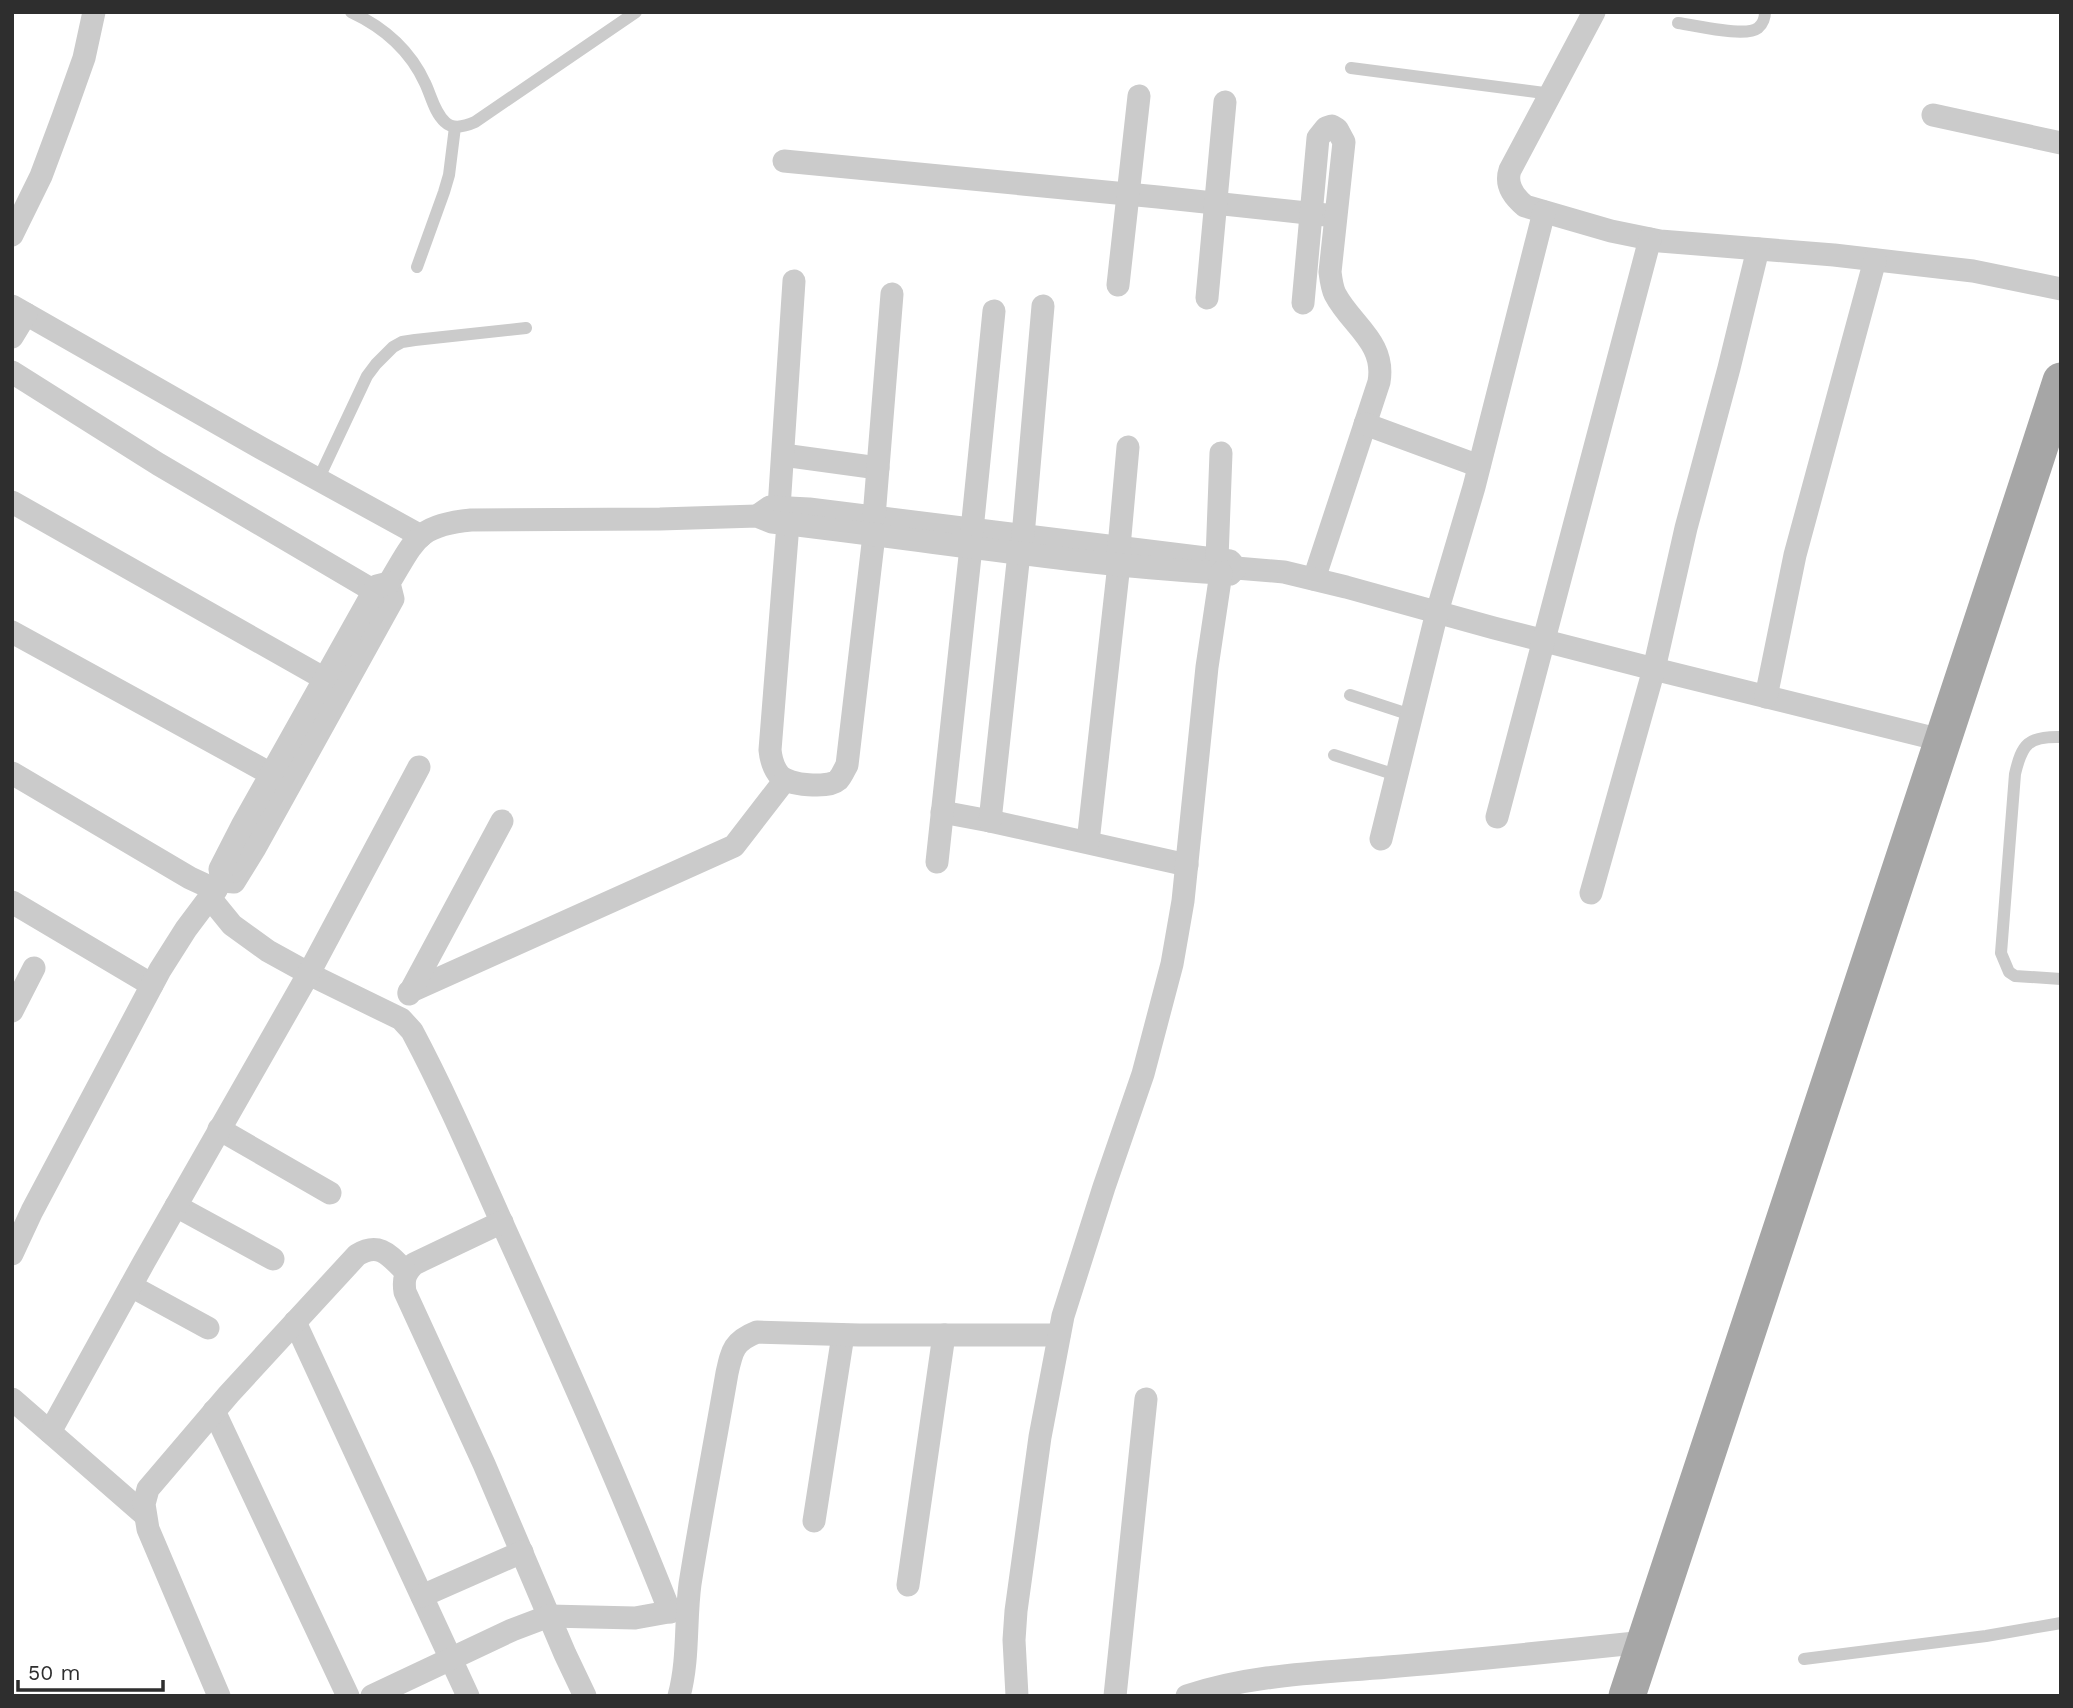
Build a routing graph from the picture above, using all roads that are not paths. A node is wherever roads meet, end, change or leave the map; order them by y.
1 (94, 12) edge
2 (351, 12) edge
3 (636, 12) edge
4 (1594, 12) edge
5 (1765, 12) edge
6 (1678, 23) dead end
7 (1351, 68) dead end
8 (1552, 94) junction
9 (1139, 96) dead end
10 (1225, 102) dead end
11 (1933, 115) dead end
12 (455, 127) junction
13 (2061, 143) edge
14 (784, 161) dead end
15 (1129, 194) junction
16 (1217, 203) junction
17 (1544, 212) junction
18 (1310, 213) junction
19 (1336, 216) junction
20 (12, 235) edge
21 (1650, 239) junction
22 (1758, 249) junction
23 (1875, 260) junction
24 (417, 267) dead end
25 (794, 281) dead end
26 (1118, 285) dead end
27 (2061, 289) edge
28 (892, 294) dead end
29 (1207, 298) dead end
30 (1303, 303) dead end
31 (1042, 306) dead end
32 (19, 310) edge
33 (994, 312) dead end
34 (526, 328) dead end
35 (12, 337) edge
36 (12, 372) edge
37 (2061, 381) edge
38 (1365, 424) junction
39 (1128, 447) dead end
40 (1221, 453) dead end
41 (783, 455) junction
42 (1479, 466) junction
43 (878, 468) junction
44 (318, 480) junction
45 (12, 502) edge
46 (784, 516) junction
47 (874, 526) junction
48 (421, 536) junction
49 (972, 538) junction
50 (1021, 544) junction
51 (1119, 556) junction
52 (1225, 567) junction
53 (1314, 579) junction
54 (382, 587) junction
55 (1437, 612) junction
56 (12, 632) edge
57 (1545, 640) junction
58 (1654, 669) junction
59 (325, 679) junction
60 (1350, 695) dead end
61 (1766, 697) junction
62 (1412, 715) junction
63 (2061, 737) edge
64 (1945, 741) junction
65 (1334, 755) dead end
66 (419, 767) dead end
67 (12, 773) edge
68 (271, 774) junction
69 (1396, 775) junction
70 (786, 780) junction
71 (942, 812) junction
72 (1497, 817) dead end
73 (502, 821) dead end
74 (990, 821) junction
75 (1381, 839) dead end
76 (1088, 842) junction
77 (937, 862) dead end
78 (1187, 865) junction
79 (216, 890) junction
80 (1591, 892) dead end
81 (12, 902) edge
82 (34, 968) dead end
83 (309, 973) junction
84 (2061, 979) edge
85 (152, 985) junction
86 (410, 992) junction
87 (12, 1011) edge
88 (396, 1017) junction
89 (219, 1129) junction
90 (330, 1193) dead end
91 (176, 1206) junction
92 (502, 1222) junction
93 (14, 1246) edge
94 (273, 1259) dead end
95 (406, 1272) junction
96 (131, 1286) junction
97 (295, 1322) junction
98 (208, 1328) dead end
99 (843, 1335) junction
100 (944, 1335) junction
101 (1059, 1335) junction
102 (1146, 1399) dead end
103 (17, 1410) edge
104 (214, 1411) junction
105 (50, 1432) junction
106 (145, 1515) junction
107 (814, 1521) dead end
108 (522, 1552) junction
109 (908, 1585) dead end
110 (422, 1596) junction
111 (679, 1610) junction
112 (549, 1616) junction
113 (2061, 1623) edge
114 (1645, 1642) junction
115 (451, 1659) junction
116 (1804, 1659) dead end
117 (219, 1696) edge
118 (348, 1696) edge
119 (372, 1696) edge
120 (468, 1696) edge
121 (585, 1696) edge
122 (679, 1696) edge
123 (1017, 1696) edge
124 (1115, 1696) edge
125 (1187, 1696) edge
126 (1627, 1696) edge

1 - 20 street
2 - 12 lane
3 - 12 lane
4 - 8 street
5 - 6 lane
7 - 8 lane
8 - 17 street
9 - 15 street
10 - 16 street
11 - 13 street
12 - 24 lane
14 - 15 street
15 - 16 street
15 - 26 street
16 - 18 street
16 - 29 street
17 - 21 street
17 - 42 street
18 - 19 street
18 - 19 street
18 - 30 street
19 - 38 street
21 - 22 street
21 - 57 street
22 - 23 street
22 - 58 street
23 - 27 street
23 - 61 street
25 - 41 street
28 - 43 street
31 - 50 street
32 - 35 street
32 - 44 street
33 - 49 street
34 - 44 lane
36 - 54 street
37 - 64 main road
38 - 42 street
38 - 53 street
39 - 51 street
40 - 52 street
41 - 43 street
41 - 46 street
42 - 55 street
43 - 47 street
44 - 48 street
45 - 59 street
46 - 47 street
46 - 48 street
46 - 70 street
47 - 49 street
47 - 70 street
48 - 54 street
49 - 50 street
49 - 71 street
50 - 51 street
50 - 74 street
51 - 52 street
51 - 76 street
52 - 53 street
52 - 78 street
53 - 55 street
54 - 59 street
54 - 79 street
55 - 57 street
55 - 62 street
56 - 68 street
57 - 58 street
57 - 72 street
58 - 61 street
58 - 80 street
59 - 68 street
60 - 62 lane
61 - 64 street
62 - 69 street
63 - 84 lane
64 - 114 main road
65 - 69 lane
66 - 83 street
67 - 79 street
68 - 79 street
69 - 75 street
70 - 86 street
71 - 74 street
71 - 77 street
73 - 86 street
74 - 76 street
76 - 78 street
78 - 101 street
79 - 83 street
79 - 85 street
81 - 85 street
82 - 87 street
83 - 88 street
83 - 89 street
85 - 93 street
86 - 88 street
88 - 92 street
89 - 90 street
89 - 91 street
91 - 94 street
91 - 96 street
92 - 95 street
92 - 111 street
95 - 97 street
95 - 108 street
96 - 98 street
96 - 105 street
97 - 104 street
97 - 110 street
99 - 100 street
99 - 107 street
99 - 111 street
100 - 101 street
100 - 109 street
101 - 123 street
102 - 124 street
103 - 105 street
104 - 106 street
104 - 118 street
105 - 106 street
106 - 117 street
108 - 110 street
108 - 112 street
110 - 115 street
111 - 112 street
111 - 122 street
112 - 115 street
112 - 121 street
113 - 116 lane
114 - 125 street
114 - 126 main road
115 - 119 street
115 - 120 street

